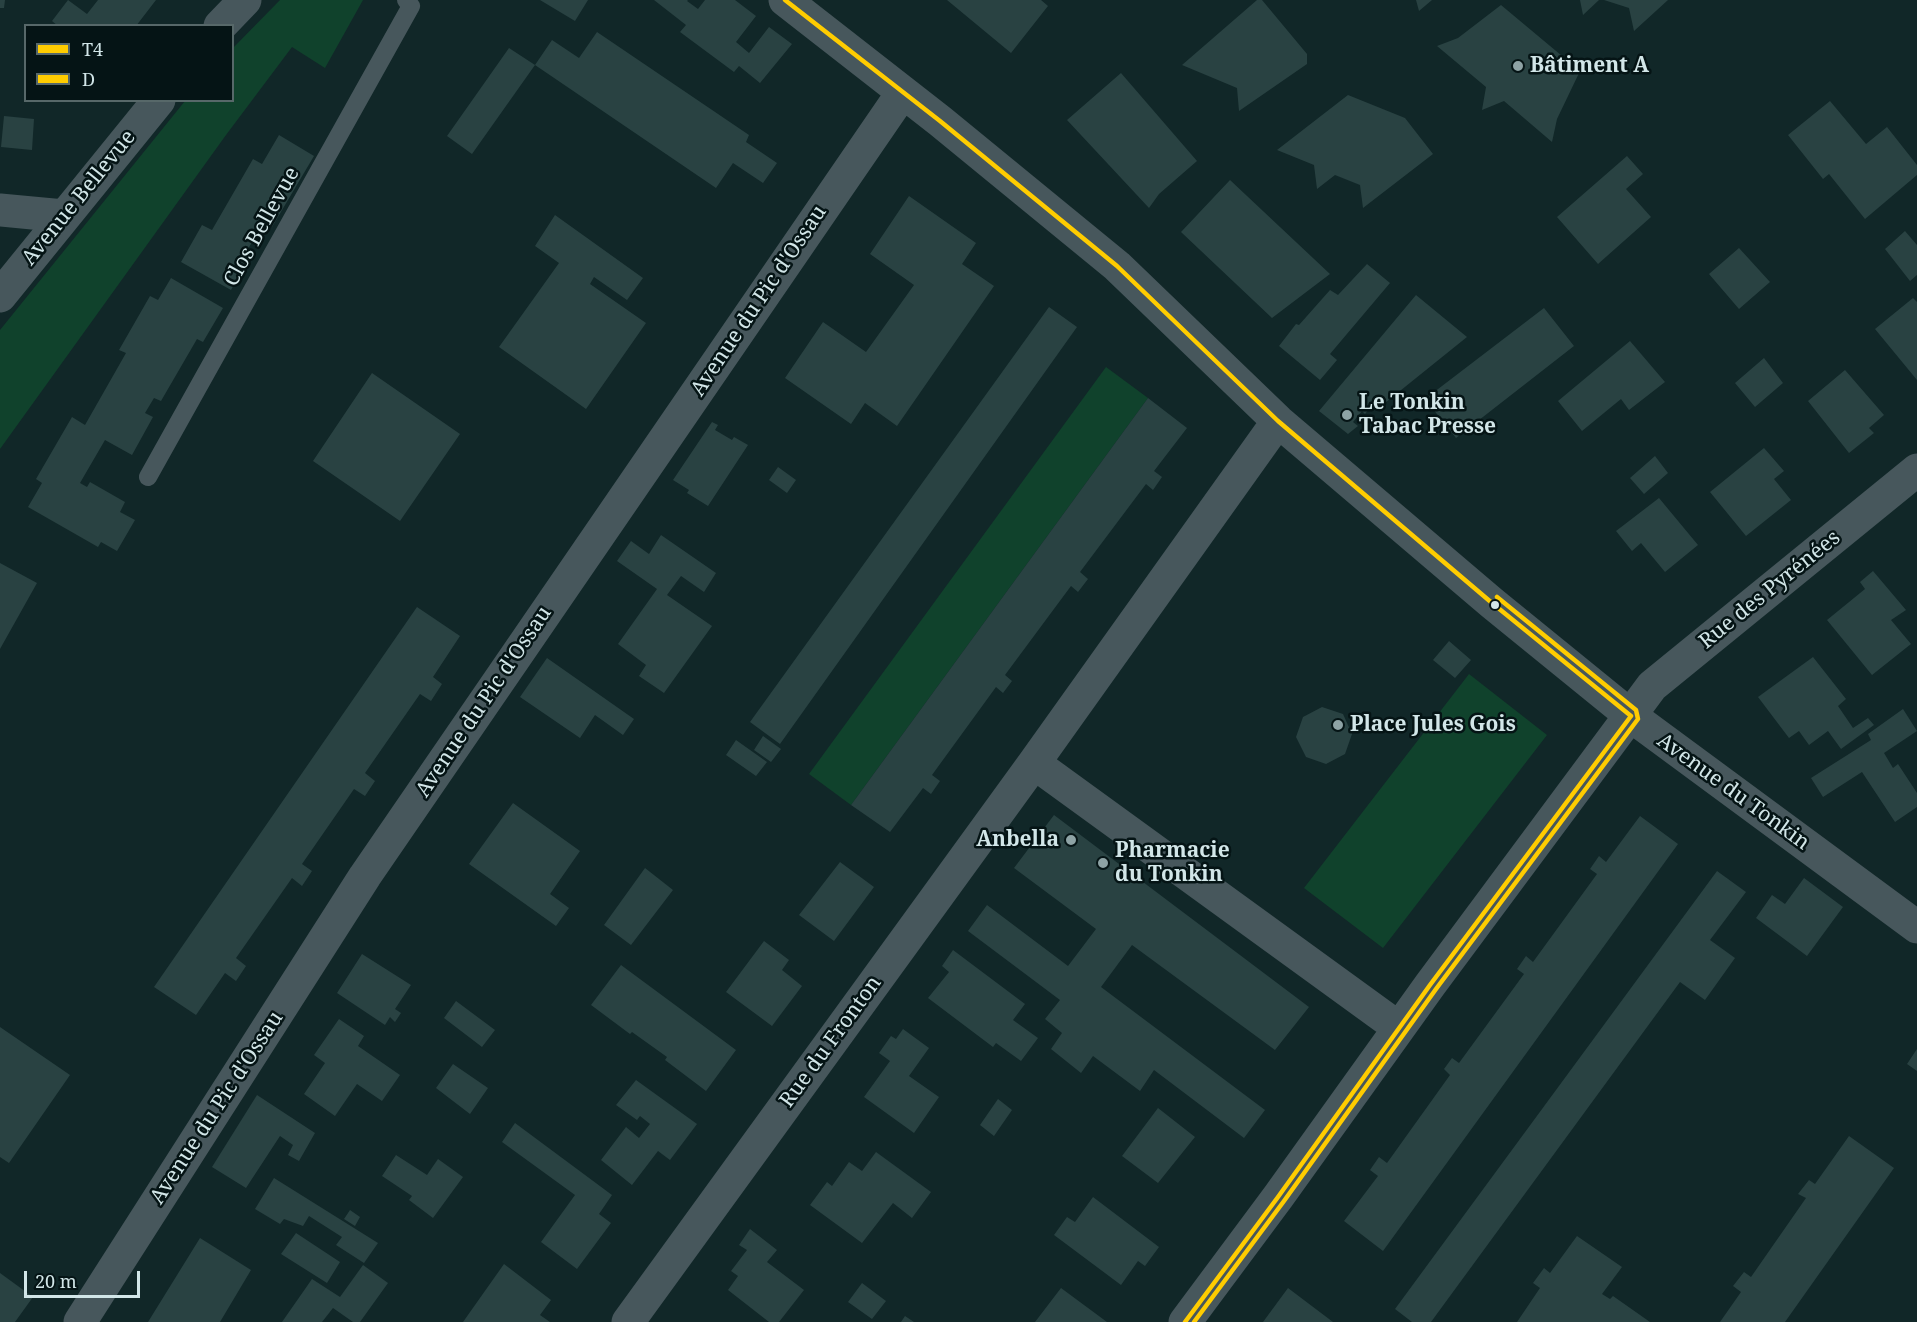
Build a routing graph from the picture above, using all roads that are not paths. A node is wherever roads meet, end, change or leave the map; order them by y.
1 (245, 0) edge
2 (406, 0) edge
3 (785, 0) edge
4 (222, 24) edge
5 (903, 92) junction
6 (157, 102) edge
7 (0, 210) edge
8 (64, 216) junction
9 (0, 296) edge
10 (1278, 421) junction
11 (1917, 470) edge
12 (148, 477) dead end
13 (1630, 716) junction
14 (1034, 762) junction
15 (1917, 927) edge
16 (1399, 1028) junction
17 (80, 1322) edge
18 (628, 1322) edge
19 (1185, 1322) edge

1 - 4 street
2 - 12 lane, Clos Bellevue
3 - 5 street, Avenue du Tonkin
5 - 10 street, Avenue du Tonkin
5 - 17 street, Avenue du Pic d'Ossau
6 - 8 street, Avenue Bellevue
7 - 8 street
8 - 9 street, Avenue Bellevue
10 - 13 street, Avenue du Tonkin
10 - 14 street
11 - 13 street, Rue des Pyrénées
13 - 15 street, Avenue du Tonkin
13 - 16 street
14 - 16 street
14 - 18 street, Rue du Fronton
16 - 19 street

